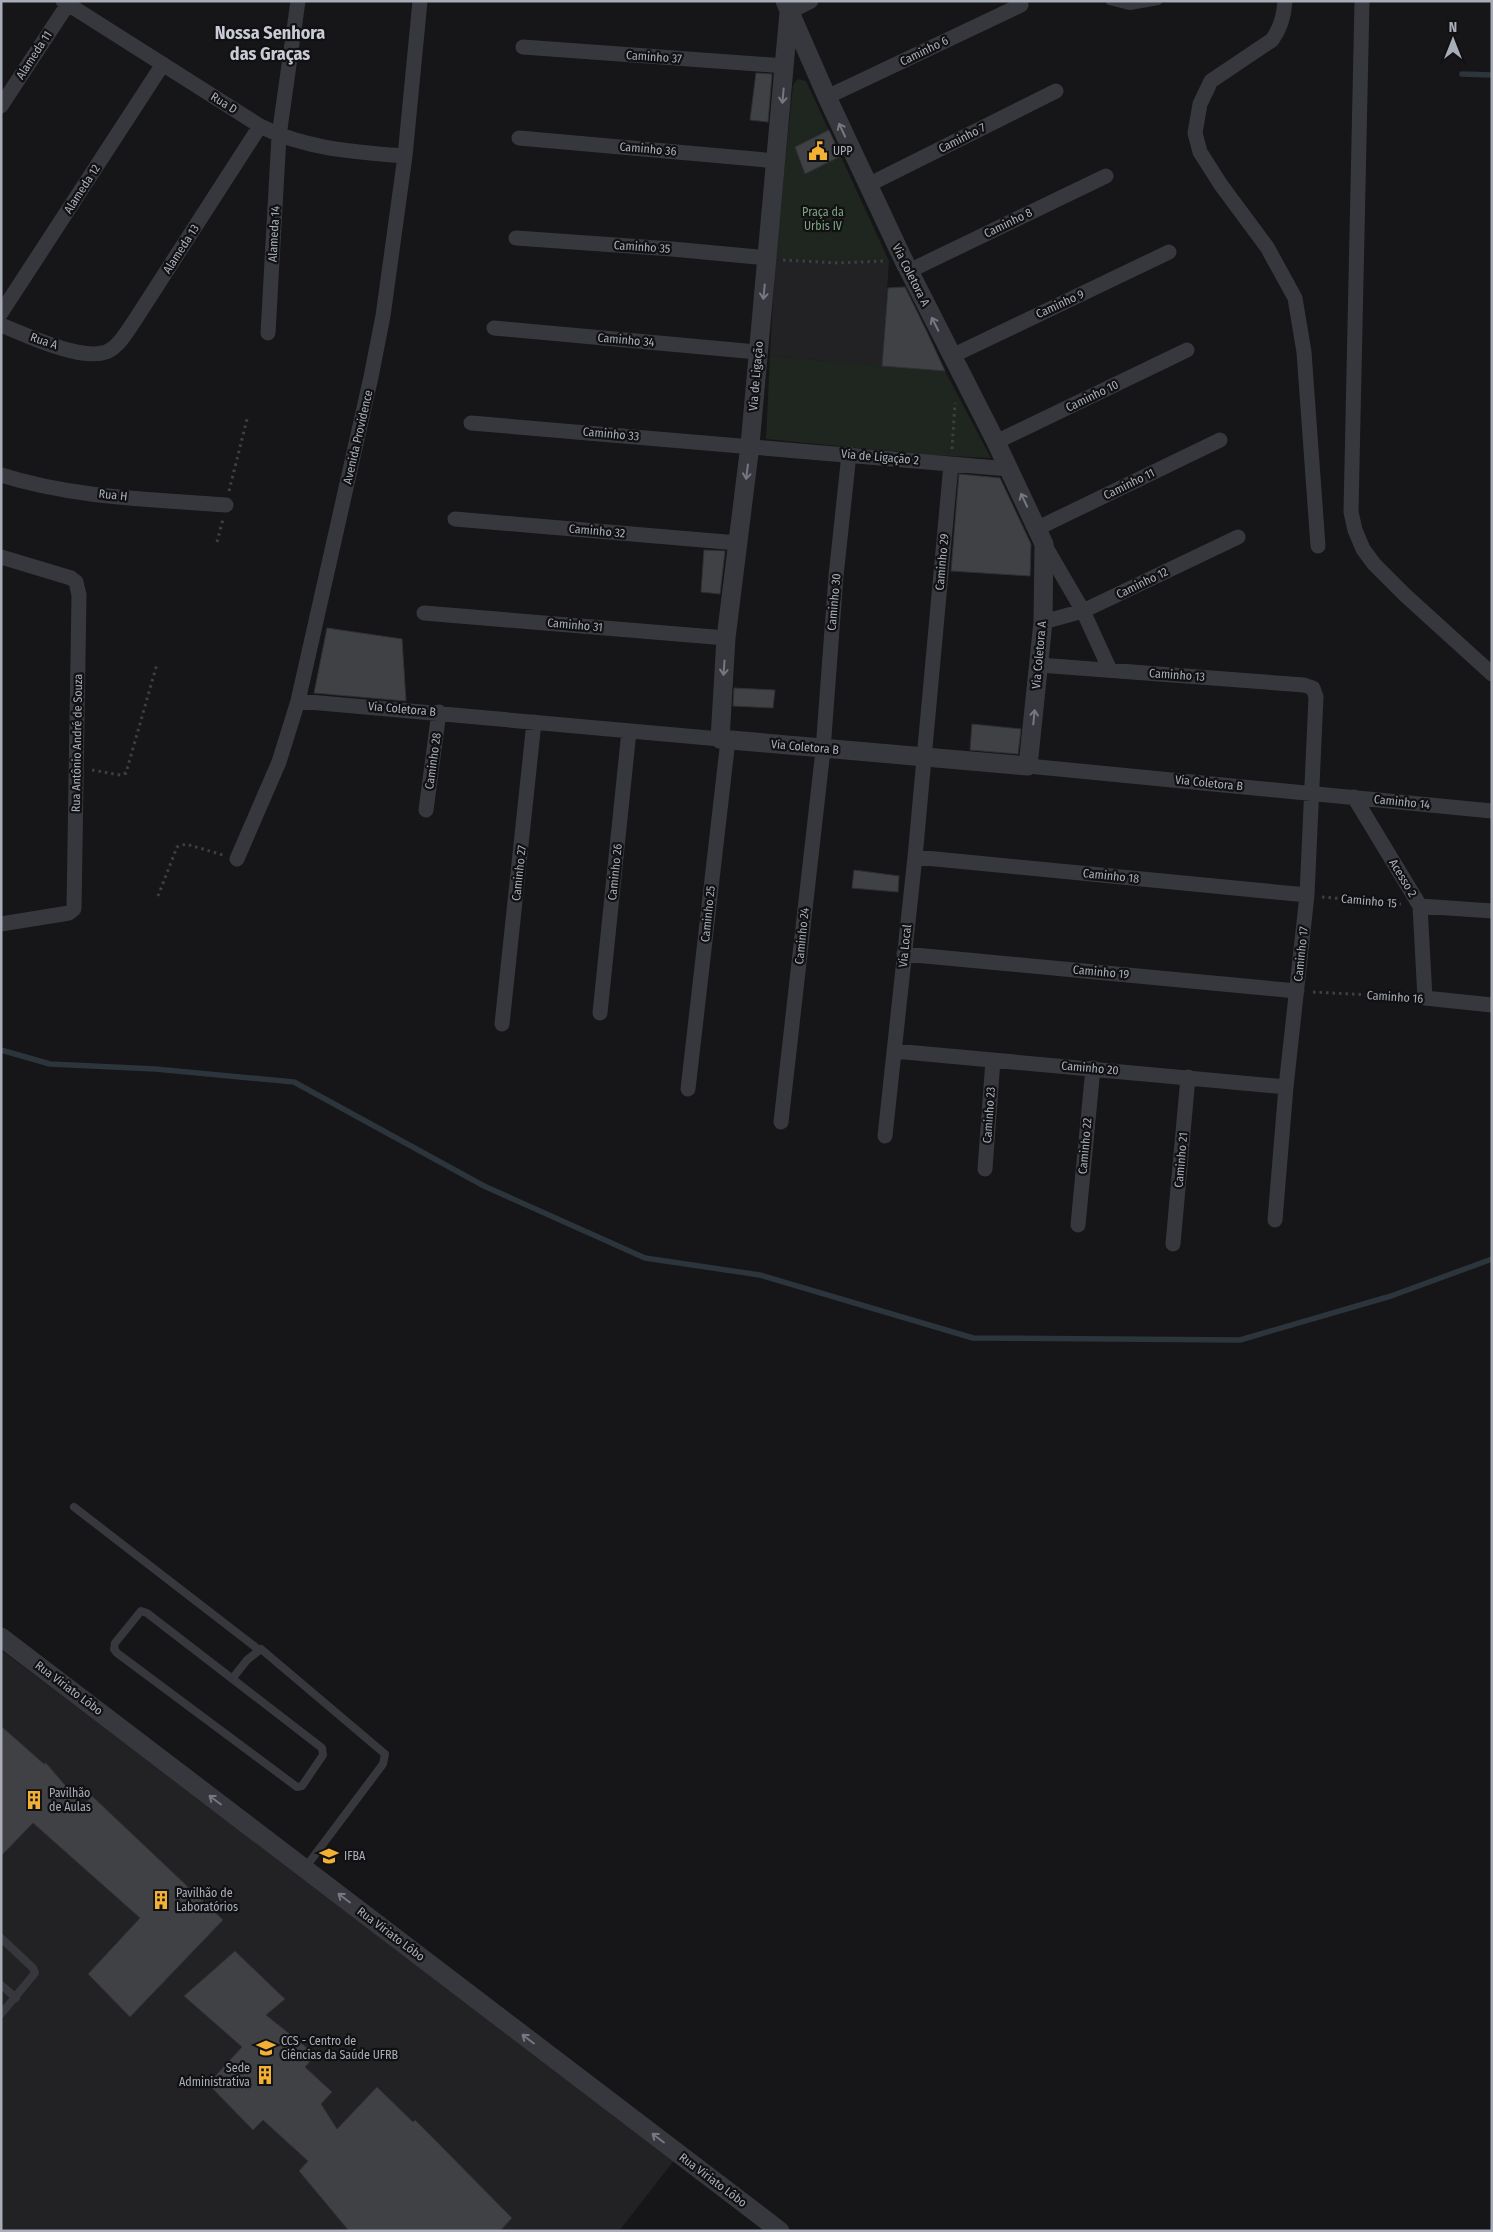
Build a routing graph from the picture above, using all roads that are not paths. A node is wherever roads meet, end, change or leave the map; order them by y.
1 (298, 1) edge
2 (420, 1) edge
3 (811, 1) edge
4 (1110, 1) edge
5 (1158, 1) edge
6 (1285, 1) edge
7 (1362, 1) edge
8 (65, 3) edge
9 (1021, 5) dead end
10 (787, 7) edge
11 (523, 48) dead end
12 (163, 64) junction
13 (785, 66) junction
14 (1056, 91) dead end
15 (827, 98) junction
16 (1, 106) edge
17 (260, 126) junction
18 (279, 136) junction
19 (520, 138) dead end
20 (405, 156) junction
21 (777, 161) junction
22 (1106, 176) dead end
23 (868, 185) junction
24 (516, 238) dead end
25 (1169, 252) dead end
26 (768, 258) junction
27 (906, 265) junction
28 (1, 313) edge
29 (1, 325) edge
30 (494, 328) dead end
31 (268, 333) dead end
32 (1188, 350) dead end
33 (757, 352) junction
34 (87, 354) joint
35 (952, 356) junction
36 (471, 423) dead end
37 (1220, 440) dead end
38 (996, 442) junction
39 (750, 446) junction
40 (850, 454) junction
41 (951, 464) junction
42 (1009, 468) junction
43 (1, 475) edge
44 (226, 505) road end
45 (455, 519) dead end
46 (1041, 536) junction
47 (1238, 537) dead end
48 (738, 543) junction
49 (1318, 546) dead end
50 (1, 558) edge
51 (1083, 611) junction
52 (424, 613) dead end
53 (1043, 622) junction
54 (726, 638) junction
55 (1039, 665) junction
56 (1110, 670) junction
57 (1492, 674) edge
58 (1313, 688) joint
59 (298, 701) junction
60 (440, 712) junction
61 (534, 722) junction
62 (629, 731) junction
63 (724, 739) junction
64 (823, 750) junction
65 (924, 757) junction
66 (1028, 766) junction
67 (1312, 794) junction
68 (1354, 797) junction
69 (426, 810) dead end
70 (1492, 811) edge
71 (915, 857) junction
72 (237, 859) road end
73 (1307, 895) junction
74 (1420, 906) junction
75 (1492, 911) edge
76 (1, 924) edge
77 (904, 954) junction
78 (1298, 991) junction
79 (1425, 998) joint
80 (1492, 1005) edge
81 (600, 1013) dead end
82 (502, 1024) dead end
83 (894, 1052) junction
84 (993, 1060) junction
85 (1093, 1068) junction
86 (1188, 1077) junction
87 (1286, 1087) junction
88 (688, 1089) dead end
89 (781, 1122) dead end
90 (885, 1136) dead end
91 (985, 1169) dead end
92 (1275, 1220) dead end
93 (1078, 1225) dead end
94 (1173, 1244) dead end
95 (74, 1507) dead end
96 (1, 1637) edge
97 (258, 1649) junction
98 (232, 1679) junction
99 (304, 1868) junction
100 (1, 1938) edge
101 (1, 1984) edge
102 (16, 1998) junction
103 (1, 2014) edge
104 (780, 2231) edge

1 - 18 street, Alameda 14
2 - 20 street, Avenida Providence
3 - 10 street
4 - 5 lane
6 - 49 street
7 - 57 street
8 - 12 street, Rua D
8 - 16 street, Alameda 11
9 - 15 street, Caminho 6
10 - 13 street, Via de Ligação
10 - 15 street, Via Coletora A
11 - 13 street, Caminho 37
12 - 17 street, Rua D
12 - 28 street, Alameda 12
13 -> 21 street, Via de Ligação
14 - 23 street, Caminho 7
23 -> 15 street, Via Coletora A
17 - 18 street, Rua D
17 - 34 street, Alameda 13
18 - 20 street, Rua D
18 - 31 street, Alameda 14
19 - 21 street, Caminho 36
20 - 59 street, Avenida Providence
21 - 26 street, Via de Ligação
22 - 27 street, Caminho 8
23 - 27 street, Via Coletora A
24 - 26 street, Caminho 35
25 - 35 street, Caminho 9
26 -> 33 street, Via de Ligação
35 -> 27 street, Via Coletora A
29 - 34 street, Rua A
30 - 33 street, Caminho 34
32 - 38 street, Caminho 10
33 - 39 street, Via de Ligação
35 - 38 street, Via Coletora A
36 - 39 street, Caminho 33
37 - 46 street, Caminho 11
38 - 42 street, Via Coletora A
39 - 40 street, Via de Ligação 2
39 -> 48 street, Via de Ligação
40 - 41 street, Via de Ligação 2
40 - 64 street, Caminho 30
41 - 42 street, Via de Ligação 2
41 - 65 street, Caminho 29
46 -> 42 street, Via Coletora A
43 - 44 street, Rua H
45 - 48 street, Caminho 32
46 - 51 street, Via Coletora A
46 - 53 street, Via Coletora A
47 - 51 street, Caminho 12
48 - 54 street, Via de Ligação
50 - 76 street, Rua Antônio André de Souza
51 - 53 street, Caminho 12
51 - 56 street, Via Coletora A
52 - 54 street, Caminho 31
53 - 55 street, Via Coletora A
54 -> 63 street, Via de Ligação
55 - 56 street, Caminho 13
66 -> 55 street, Via Coletora A
56 - 58 street, Caminho 13
58 - 67 street, Caminho 17
59 - 60 street, Via Coletora B
59 - 72 street, Avenida Providence
60 - 61 street, Via Coletora B
60 - 69 street, Caminho 28
61 - 62 street, Via Coletora B
61 - 82 street, Caminho 27
62 - 63 street, Via Coletora B
62 - 81 street, Caminho 26
63 - 64 street, Via Coletora B
63 - 88 street, Caminho 25
64 - 65 street, Via Coletora B
64 - 89 street, Caminho 24
65 - 66 street, Via Coletora B
65 - 71 street, Via Local
66 - 67 street, Via Coletora B
67 - 68 street, Caminho 14
67 - 73 street, Caminho 17
68 - 70 street, Caminho 14
68 - 74 street, Acesso 2
71 - 73 street, Caminho 18
71 - 77 street, Via Local
73 - 78 street, Caminho 17
74 - 75 street
74 - 79 street, Acesso 2
77 - 78 street, Caminho 19
77 - 83 street, Via Local
78 - 87 street, Caminho 17
79 - 80 street, Caminho 16
83 - 84 street, Caminho 20
83 - 90 street, Via Local
84 - 85 street, Caminho 20
84 - 91 street, Caminho 23
85 - 86 street, Caminho 20
85 - 93 street, Caminho 22
86 - 87 street, Caminho 20
86 - 94 street, Caminho 21
87 - 92 street, Caminho 17
95 - 97 lane
99 -> 96 street, Rua Viriato Lôbo
97 - 98 lane
97 - 99 lane
98 - 98 lane
104 -> 99 street, Rua Viriato Lôbo
100 - 102 lane
101 - 102 lane
102 - 103 lane

